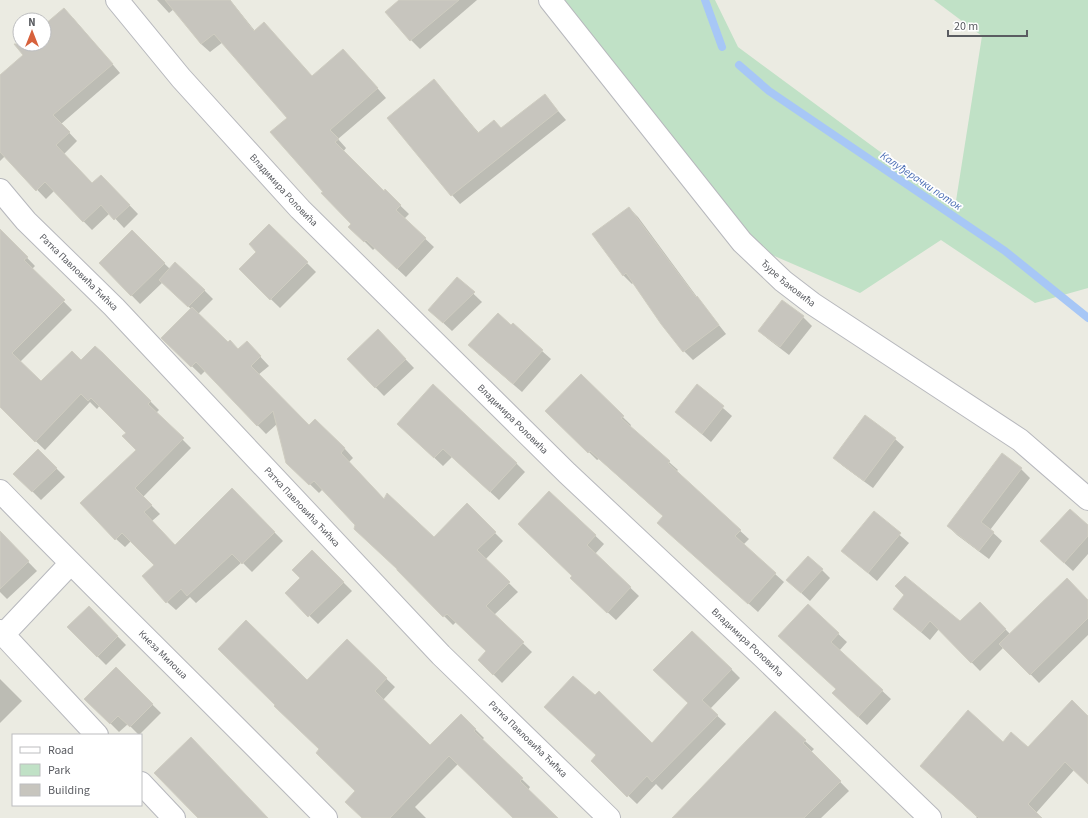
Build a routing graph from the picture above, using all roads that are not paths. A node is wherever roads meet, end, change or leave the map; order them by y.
1 (117, 0) edge
2 (550, 0) edge
3 (0, 190) edge
4 (0, 492) edge
5 (1088, 499) edge
6 (70, 564) junction
7 (2, 633) edge
8 (96, 734) edge
9 (142, 783) edge
10 (174, 818) edge
11 (326, 818) edge
12 (609, 818) edge
13 (930, 818) edge

1 - 13 street, Владимира Роловића
2 - 5 street, Ђуре Ђаковића
3 - 12 street, Ратка Павловића Ћићка
4 - 6 street, Кнеза Милоша
6 - 7 street
6 - 11 street, Кнеза Милоша
7 - 8 street
9 - 10 street

